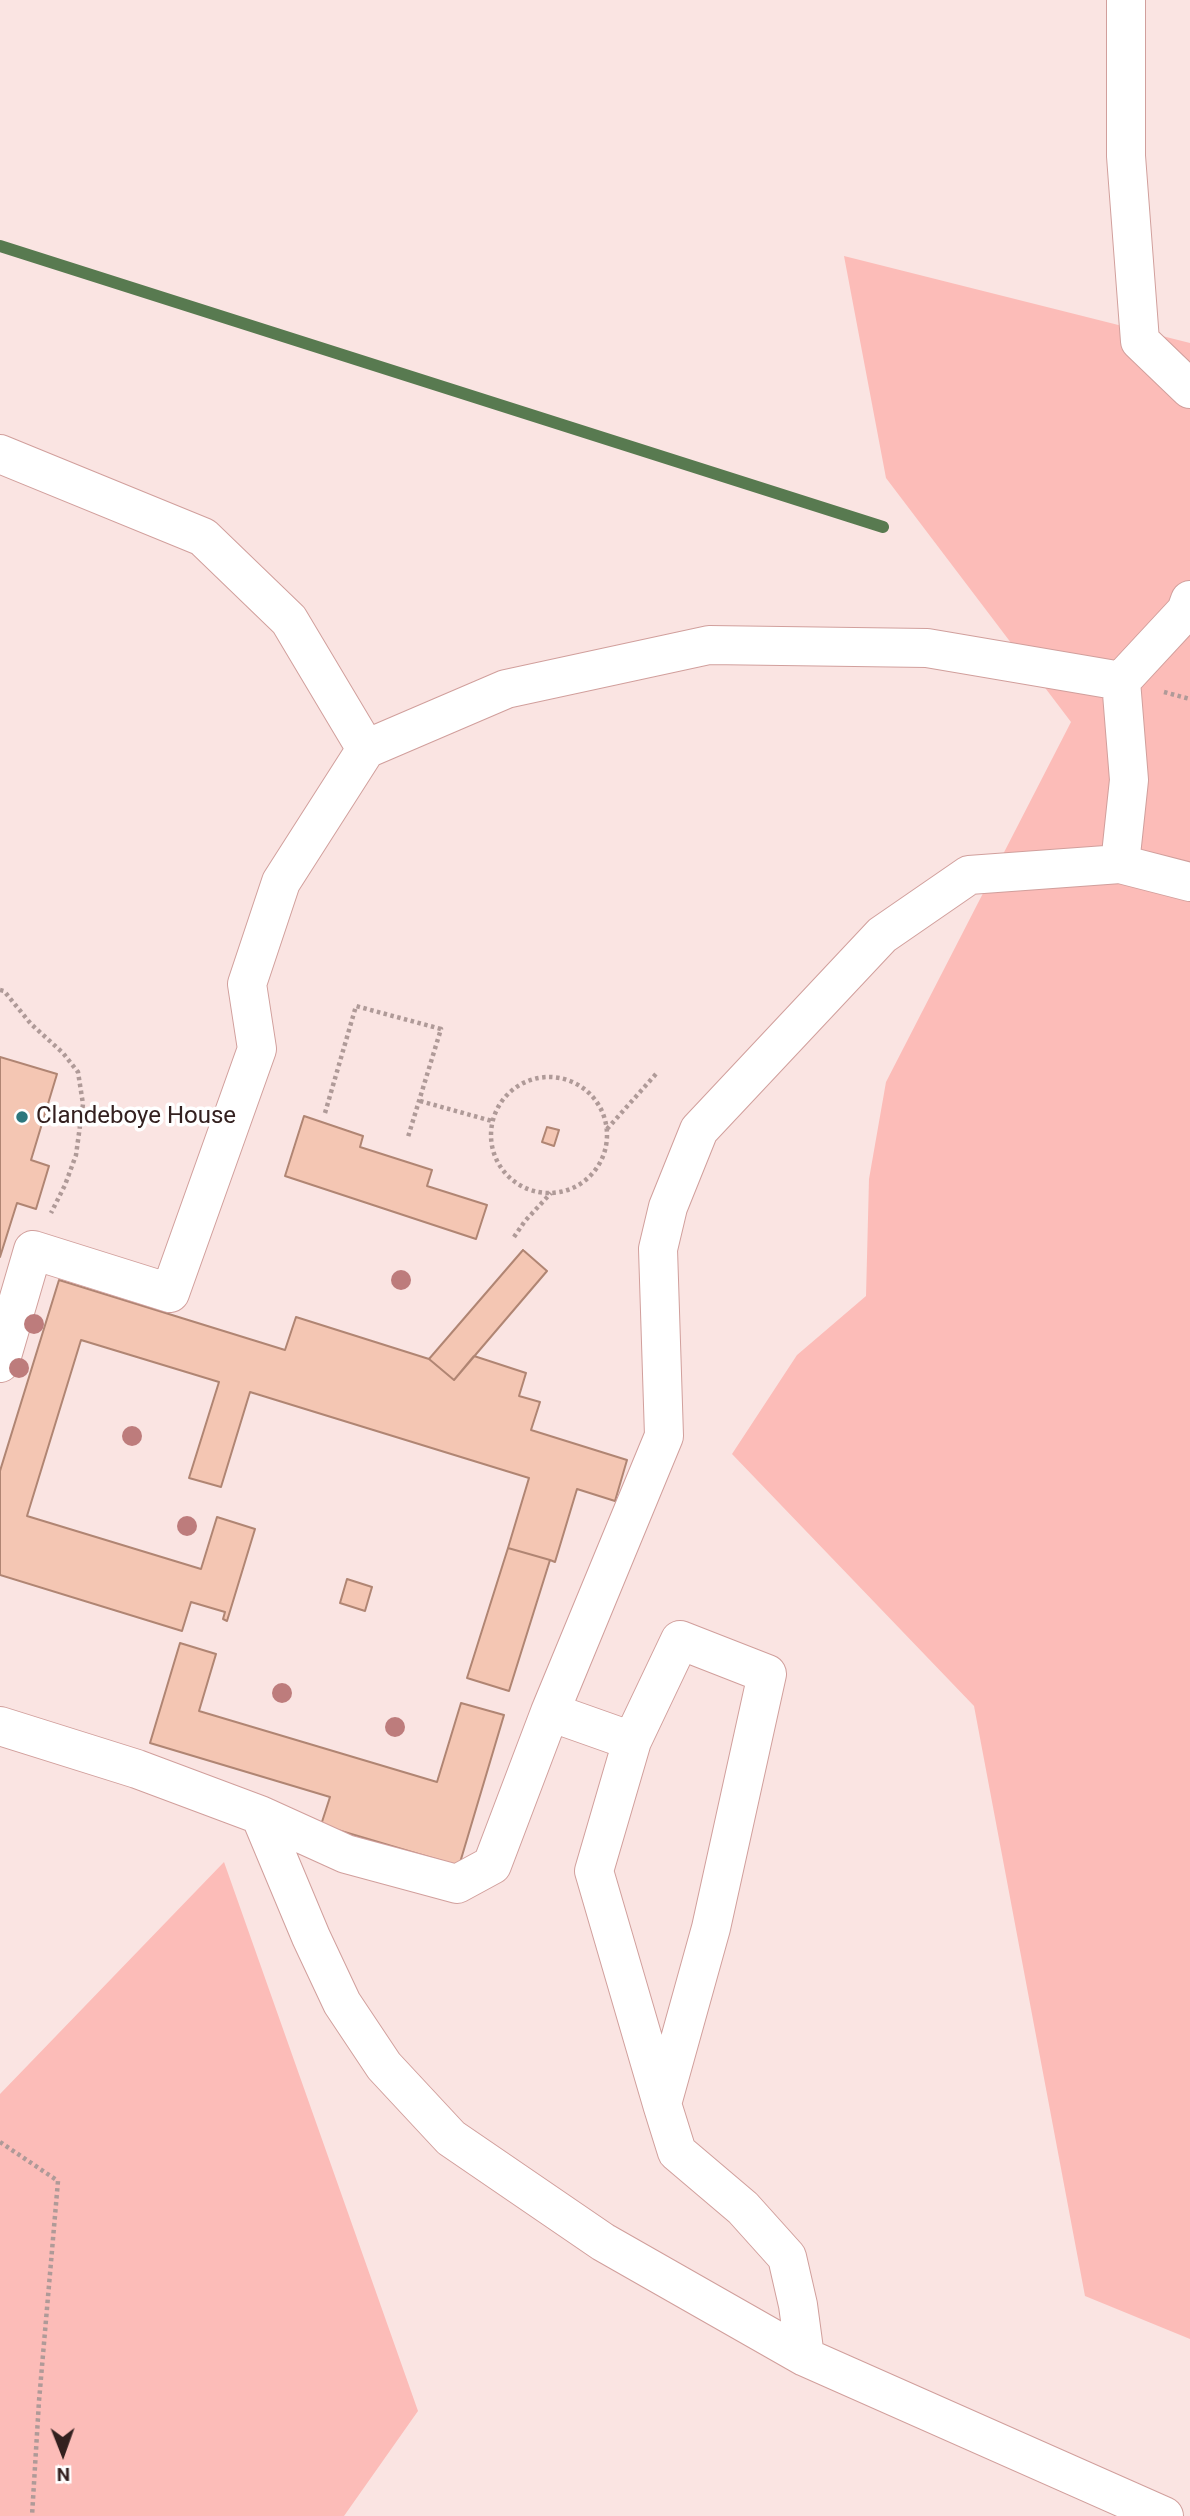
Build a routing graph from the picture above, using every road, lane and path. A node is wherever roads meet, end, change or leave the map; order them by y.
1 (1126, 0) edge
2 (1190, 389) edge
3 (0, 454) edge
4 (1190, 600) edge
5 (1121, 681) junction
6 (366, 749) junction
7 (1120, 864) junction
8 (1190, 882) edge
9 (0, 990) edge
10 (656, 1074) dead end
11 (420, 1101) junction
12 (325, 1113) dead end
13 (492, 1121) junction
14 (606, 1129) junction
15 (408, 1137) dead end
16 (551, 1192) junction
17 (514, 1237) dead end
18 (33, 1251) junction
19 (0, 1363) edge
20 (550, 1712) junction
21 (0, 1726) edge
22 (632, 1741) junction
23 (260, 1815) junction
24 (662, 2104) junction
25 (0, 2142) edge
26 (805, 2357) junction
27 (32, 2516) edge
28 (1164, 2516) edge

1 - 2 lane
3 - 6 lane
4 - 5 lane
5 - 6 lane
5 - 7 lane
6 - 18 lane
7 - 8 lane
7 - 20 lane
9 - 18 path
10 - 14 path
11 - 12 path
11 - 13 path
11 - 15 path
13 - 14 path
13 - 16 path
14 - 16 path
16 - 17 path
18 - 19 lane
20 - 22 lane
20 - 23 lane
21 - 23 lane
22 - 24 lane
22 - 24 lane
23 - 26 lane
24 - 26 lane
25 - 27 path
26 - 28 lane

